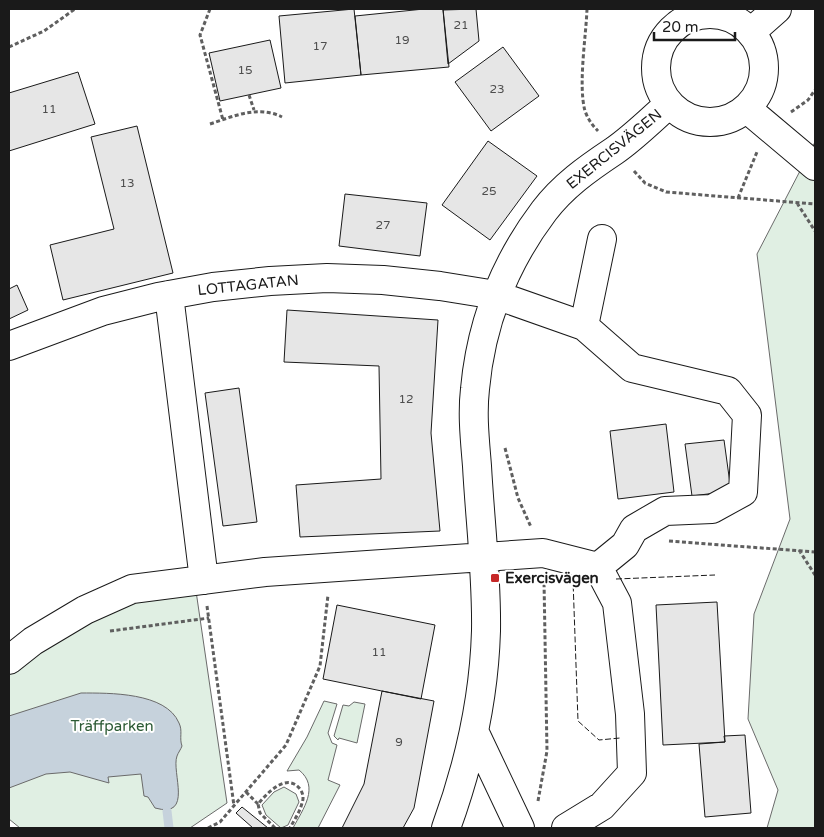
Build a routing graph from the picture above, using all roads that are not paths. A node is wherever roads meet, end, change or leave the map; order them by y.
1 (777, 9) edge
2 (669, 17) edge
3 (751, 32) junction
4 (669, 104) junction
5 (746, 108) junction
6 (815, 166) edge
7 (602, 238) dead end
8 (169, 295) junction
9 (496, 295) junction
10 (584, 326) junction
11 (9, 346) edge
12 (483, 556) junction
13 (598, 567) junction
14 (204, 580) junction
15 (9, 659) edge
16 (474, 731) junction
17 (528, 819) edge
18 (446, 828) edge
19 (566, 828) edge

1 - 3 street
2 - 3 street
2 - 4 street
3 - 5 street
4 - 5 street
4 - 9 street, EXERCISVÄGEN
5 - 6 street
7 - 10 street
8 - 9 street, LOTTAGATAN
8 - 11 street, LOTTAGATAN
8 - 14 street
9 - 10 street, LOTTAGATAN
9 - 12 street, EXERCISVÄGEN
10 - 13 street
12 - 13 street
12 - 14 street
12 - 16 street, EXERCISVÄGEN
13 - 19 street
14 - 15 street
16 - 17 street
16 - 18 street, EXERCISVÄGEN

